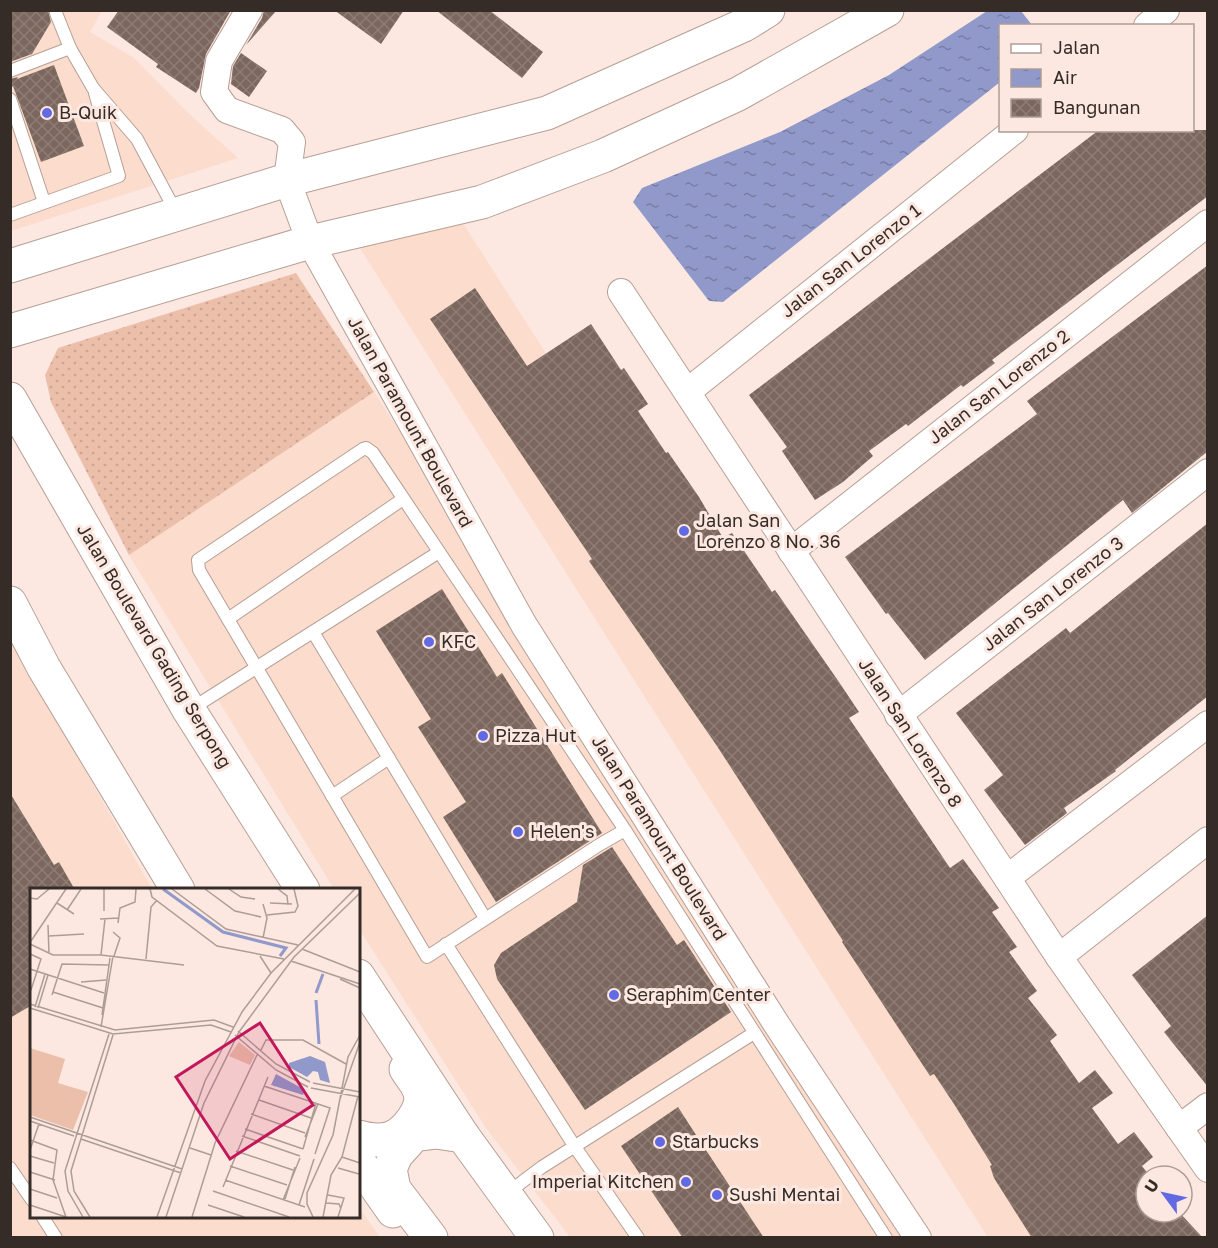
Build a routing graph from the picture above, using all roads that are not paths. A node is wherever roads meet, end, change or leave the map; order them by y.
1 (249, 10) edge
2 (768, 10) edge
3 (887, 10) edge
4 (1166, 10) edge
5 (56, 13) dead end
6 (1149, 24) edge
7 (70, 48) junction
8 (10, 71) edge
9 (93, 88) junction
10 (10, 99) edge
11 (1012, 132) edge
12 (287, 180) junction
13 (44, 202) junction
14 (10, 215) edge
15 (178, 216) junction
16 (1208, 223) edge
17 (310, 242) junction
18 (10, 266) edge
19 (621, 292) dead end
20 (10, 331) edge
21 (687, 392) junction
22 (10, 399) edge
23 (1208, 472) edge
24 (404, 499) junction
25 (791, 551) junction
26 (439, 552) junction
27 (10, 603) edge
28 (228, 619) junction
29 (312, 632) junction
30 (256, 667) junction
31 (189, 710) junction
32 (898, 715) junction
33 (1208, 724) edge
34 (389, 758) junction
35 (332, 796) junction
36 (625, 830) junction
37 (1208, 840) edge
38 (1006, 878) junction
39 (177, 888) edge
40 (302, 888) edge
41 (486, 918) junction
42 (446, 944) junction
43 (1059, 957) junction
44 (360, 979) edge
45 (360, 1004) edge
46 (754, 1033) junction
47 (1208, 1106) edge
48 (1179, 1128) junction
49 (463, 1136) junction
50 (360, 1137) edge
51 (575, 1147) junction
52 (360, 1164) edge
53 (10, 1168) edge
54 (1208, 1169) edge
55 (505, 1194) junction
56 (30, 1197) edge
57 (43, 1218) edge
58 (56, 1238) edge
59 (412, 1238) edge
60 (431, 1238) edge
61 (537, 1238) edge
62 (638, 1238) edge
63 (886, 1238) edge
64 (918, 1238) edge

1 - 12 street
2 - 12 main road
3 - 17 main road
4 - 6 street
5 - 7 lane
7 - 8 lane
7 - 9 lane
9 - 13 lane
9 - 15 lane
10 - 13 lane
11 - 21 street, Jalan San Lorenzo 1
12 - 15 main road
12 - 17 street, Jalan Paramount Boulevard
13 - 14 lane
15 - 18 main road
16 - 25 street, Jalan San Lorenzo 2
17 - 20 main road
17 - 64 street, Jalan Paramount Boulevard
19 - 21 street, Jalan San Lorenzo 8
21 - 25 street, Jalan San Lorenzo 8
22 - 31 main road, Jalan Boulevard Gading Serpong
23 - 32 street, Jalan San Lorenzo 3
24 - 26 lane
24 - 28 lane
24 - 28 lane
25 - 32 street, Jalan San Lorenzo 8
26 - 29 lane
26 - 36 lane
27 - 39 main road
28 - 30 lane
29 - 30 lane
29 - 34 lane
30 - 31 lane
30 - 35 lane
31 - 40 main road, Jalan Boulevard Gading Serpong
32 - 38 street, Jalan San Lorenzo 8
33 - 38 street
34 - 35 lane
34 - 41 lane
35 - 42 lane
36 - 41 lane
36 - 46 lane
37 - 43 street
38 - 43 street, Jalan San Lorenzo 8
41 - 42 lane
42 - 51 lane
43 - 48 street, Jalan San Lorenzo 8
44 - 49 main road
45 - 50 main road
46 - 51 lane
46 - 63 lane
47 - 48 street
48 - 54 street, Jalan San Lorenzo 8
49 - 55 main road
49 - 60 main road
51 - 55 lane
51 - 62 lane
52 - 59 main road
53 - 56 lane
55 - 61 main road
57 - 58 lane

